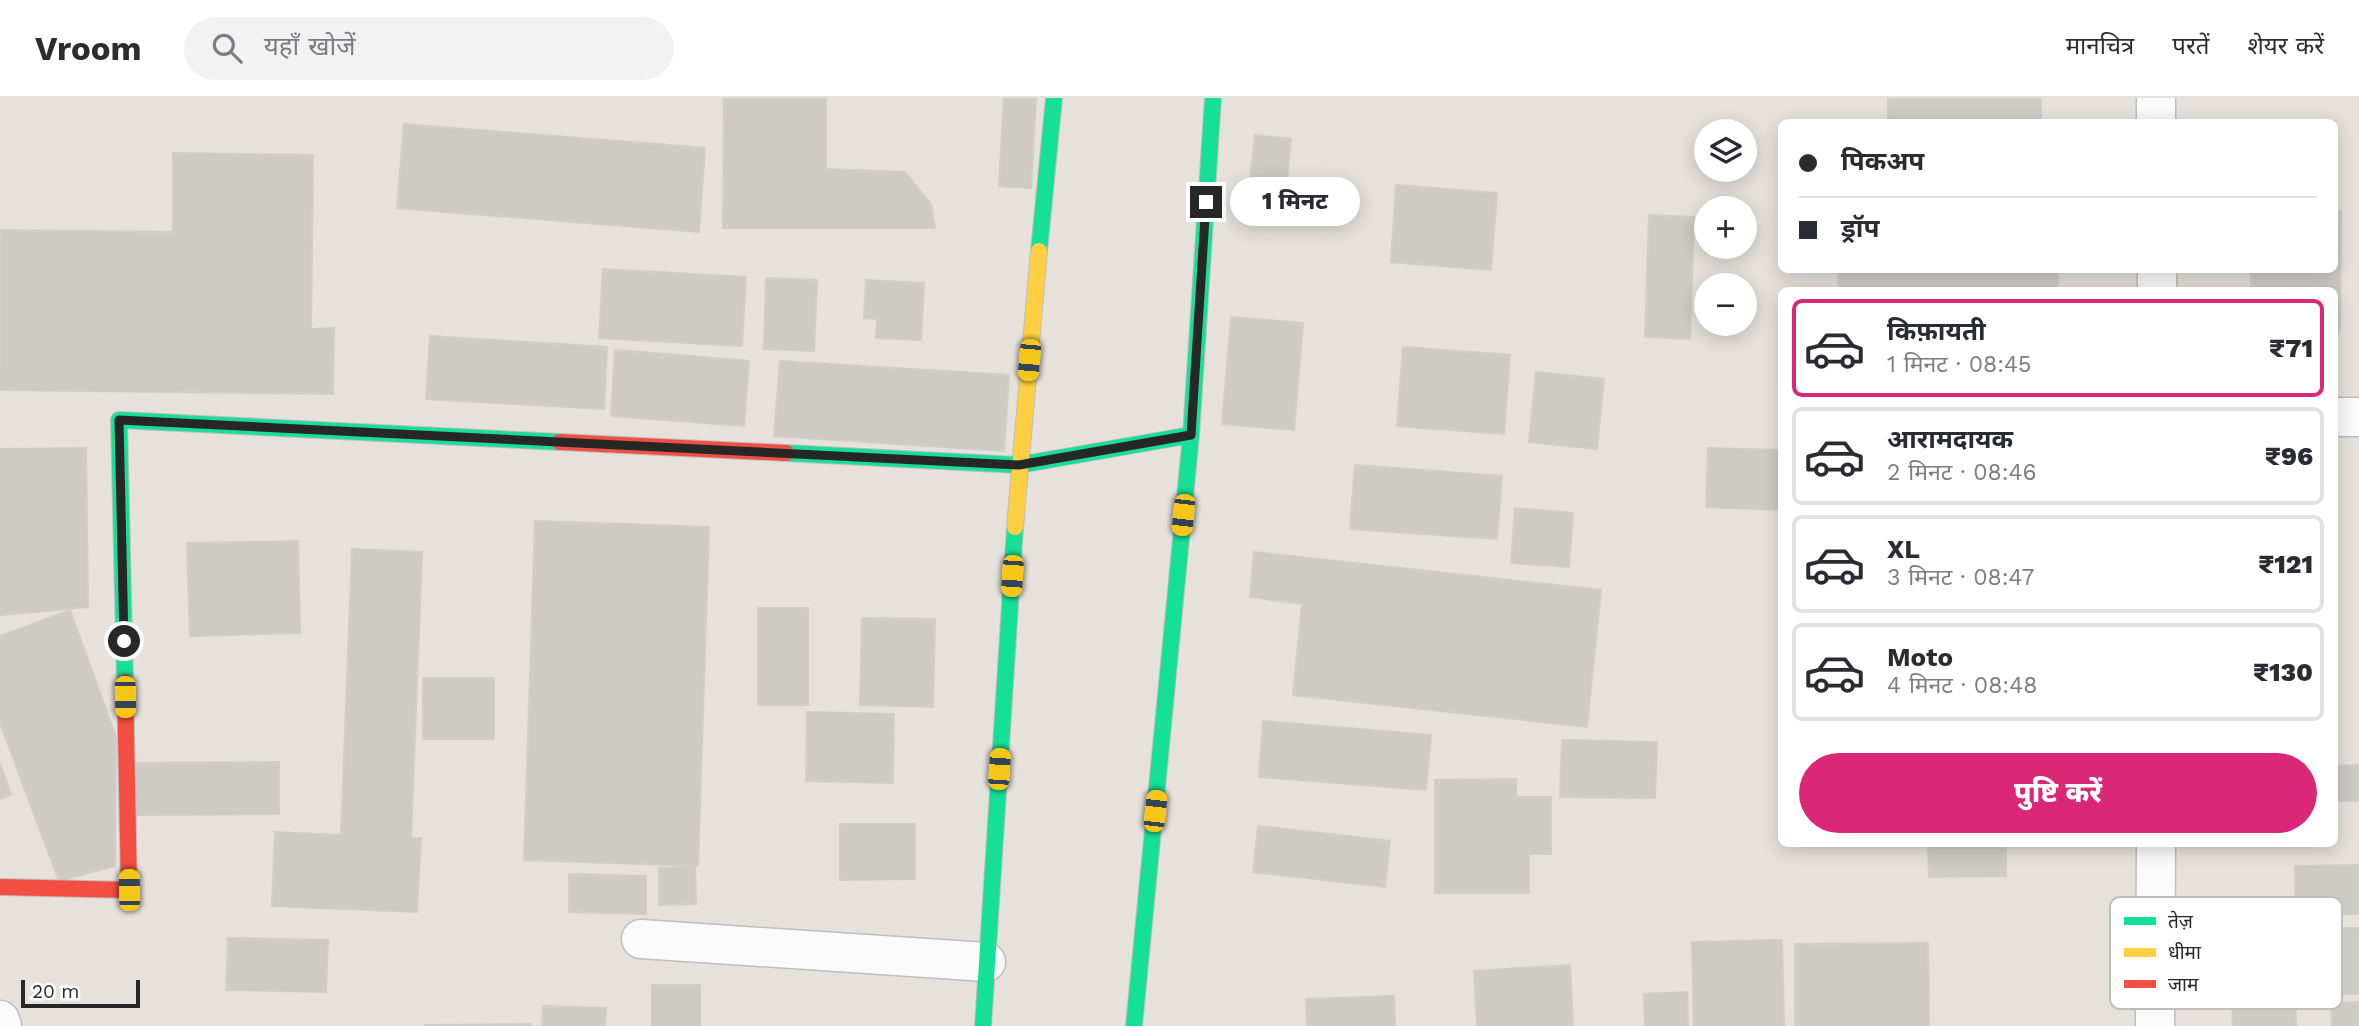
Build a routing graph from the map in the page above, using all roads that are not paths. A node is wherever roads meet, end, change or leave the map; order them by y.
1 (1054, 98) edge
2 (1213, 98) edge
3 (2156, 98) edge
4 (2156, 119) edge
5 (2338, 417) edge
6 (2359, 417) edge
7 (1191, 435) junction
8 (1019, 465) junction
9 (2156, 847) edge
10 (0, 887) edge
11 (2156, 897) edge
12 (641, 939) dead end
13 (986, 962) junction
14 (0, 1020) edge
15 (2, 1026) edge
16 (983, 1026) edge
17 (1134, 1026) edge

1 - 8 street
2 - 7 street
3 - 4 street
5 - 6 street
7 - 8 street
7 - 17 street
8 - 10 street
8 - 13 street
9 - 11 street
12 - 13 street
13 - 16 street
14 - 15 street

